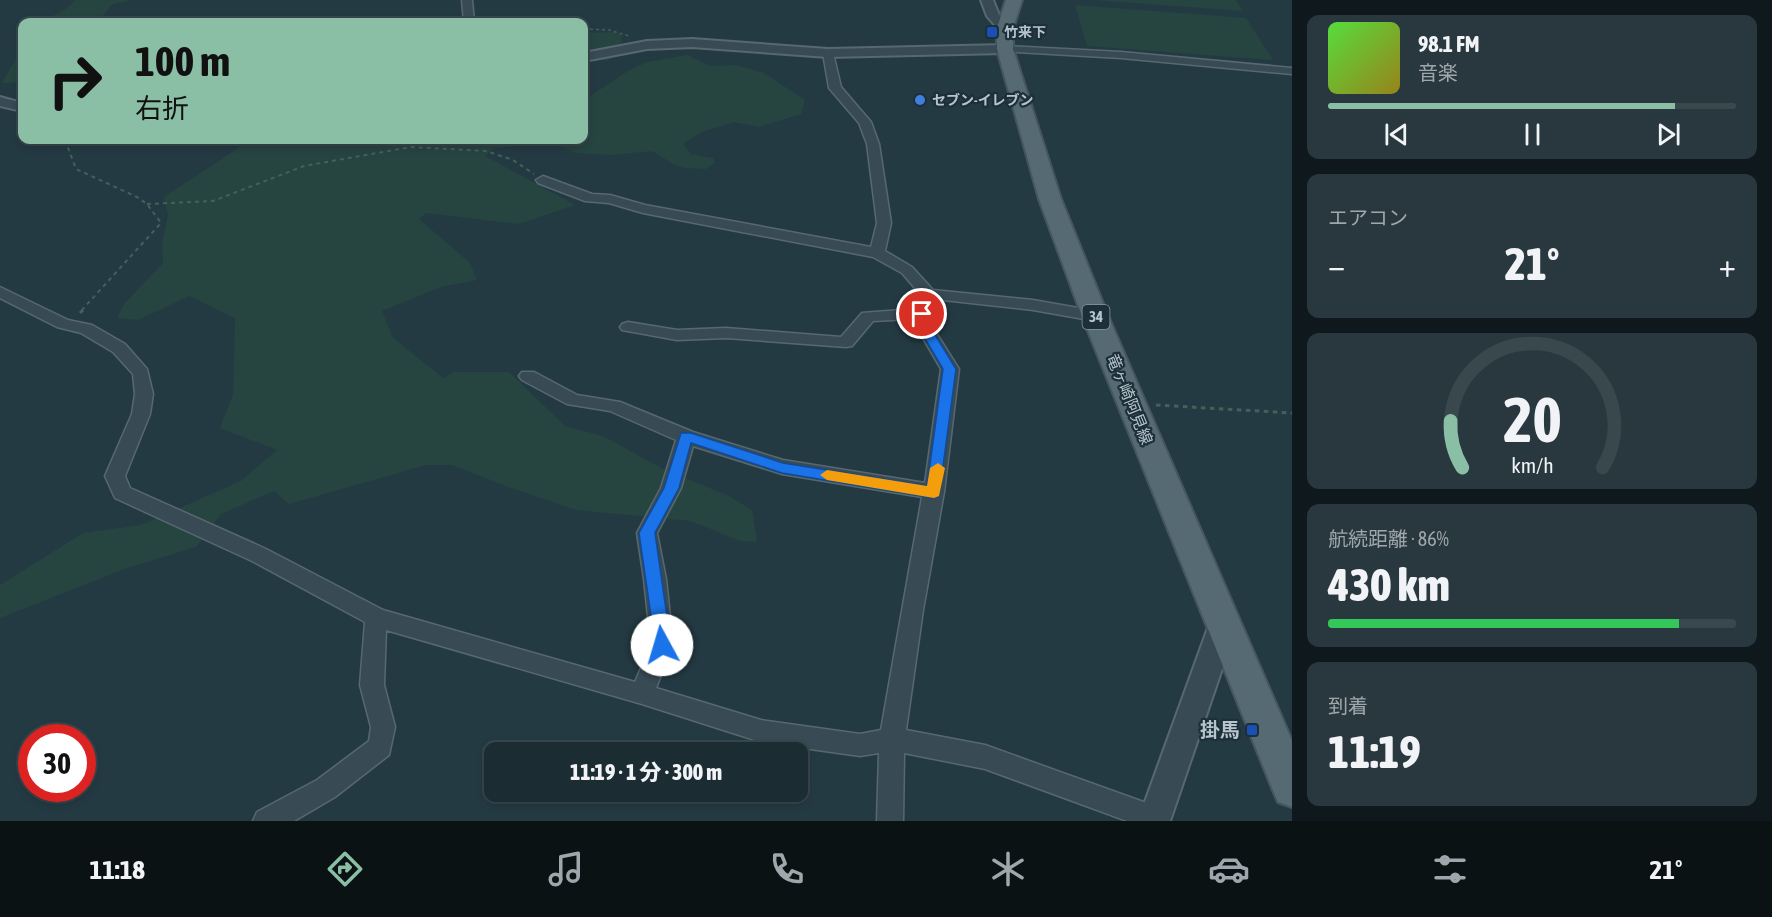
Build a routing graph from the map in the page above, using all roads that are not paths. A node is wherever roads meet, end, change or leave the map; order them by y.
1 (467, 0) edge
2 (987, 0) edge
3 (1014, 0) edge
4 (469, 18) edge
5 (1005, 39) junction
6 (828, 53) junction
7 (588, 56) edge
8 (1292, 70) edge
9 (0, 101) edge
10 (18, 106) edge
11 (543, 180) road end
12 (877, 253) junction
13 (0, 292) edge
14 (928, 294) junction
15 (922, 314) junction
16 (1095, 315) junction
17 (628, 327) dead end
18 (528, 376) dead end
19 (686, 437) junction
20 (934, 492) junction
21 (376, 617) junction
22 (1223, 625) junction
23 (642, 694) junction
24 (892, 739) junction
25 (1292, 789) edge
26 (279, 819) edge
27 (1154, 819) edge
28 (890, 821) edge

1 - 4 street
2 - 5 street
3 - 5 main road
5 - 6 street
5 - 8 street
5 - 16 main road, 竜ヶ崎阿見線 / 34
6 - 7 street
6 - 12 street
9 - 10 street
11 - 12 street
12 - 14 street
13 - 21 street
14 - 15 street
14 - 16 street
15 - 17 street
15 - 20 street
16 - 22 main road, 竜ヶ崎阿見線 / 34
18 - 19 street
19 - 20 street
19 - 23 street
20 - 24 street
21 - 23 street
21 - 26 street
22 - 25 main road, 竜ヶ崎阿見線 / 34
22 - 27 street
23 - 24 street
24 - 27 street
24 - 28 street

